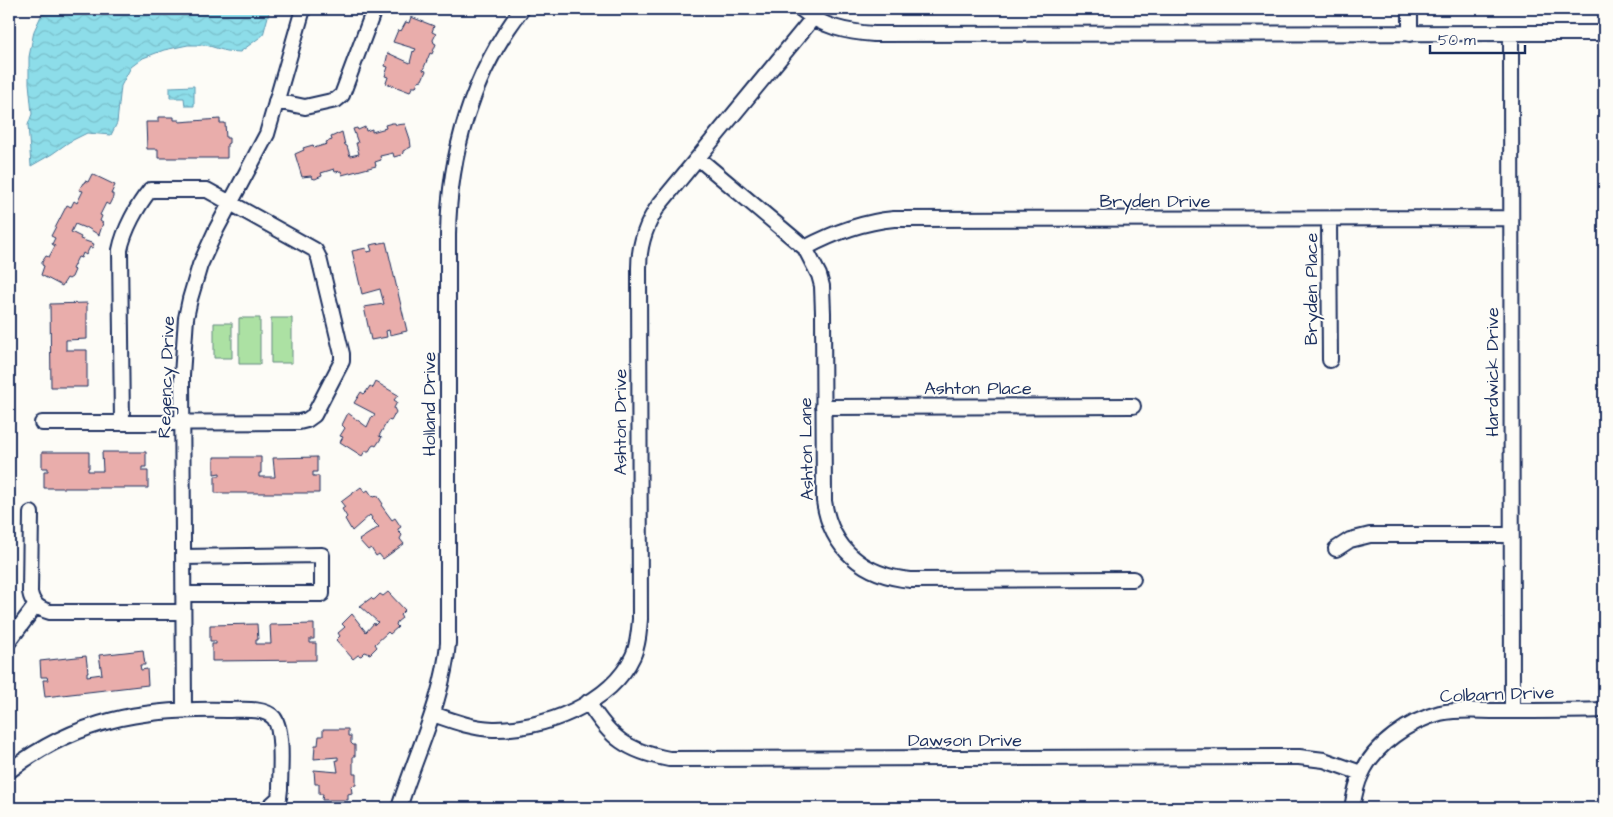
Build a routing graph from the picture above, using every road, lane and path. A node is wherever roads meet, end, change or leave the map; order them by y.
1 (303, 9) edge
2 (372, 9) edge
3 (522, 9) edge
4 (801, 9) edge
5 (1410, 9) edge
6 (813, 18) junction
7 (1604, 33) edge
8 (1410, 34) junction
9 (1511, 34) junction
10 (276, 101) junction
11 (698, 158) junction
12 (230, 202) junction
13 (1511, 218) junction
14 (1329, 219) junction
15 (805, 248) junction
16 (1330, 360) dead end
17 (1132, 406) dead end
18 (823, 407) junction
19 (122, 422) junction
20 (182, 422) junction
21 (42, 423) dead end
22 (31, 513) dead end
23 (1511, 535) junction
24 (1336, 548) dead end
25 (183, 557) junction
26 (1133, 579) dead end
27 (183, 594) junction
28 (36, 605) junction
29 (183, 612) junction
30 (9, 641) edge
31 (588, 702) junction
32 (184, 710) junction
33 (1604, 710) edge
34 (1512, 711) junction
35 (433, 714) junction
36 (9, 772) edge
37 (1361, 773) junction
38 (268, 808) edge
39 (399, 808) edge
40 (1352, 808) edge

1 - 10 street, Regency Drive
2 - 10 street
3 - 35 street, Holland Drive
4 - 6 street
5 - 8 street
6 - 8 street
6 - 11 street, Ashton Drive
7 - 9 street
8 - 9 street
9 - 13 street, Hardwick Drive
10 - 12 street, Regency Drive
11 - 15 street, Ashton Lane
11 - 31 street, Ashton Drive
12 - 19 street
12 - 20 street, Regency Drive
12 - 20 street
13 - 14 street, Bryden Drive
13 - 23 street, Hardwick Drive
14 - 15 street, Bryden Drive
14 - 16 street, Bryden Place
15 - 18 street, Ashton Lane
17 - 18 street, Ashton Place
18 - 26 street, Ashton Lane
19 - 20 street
19 - 21 street
20 - 25 street, Regency Drive
22 - 28 street
23 - 24 street
23 - 34 street, Hardwick Drive
25 - 27 street, Regency Drive
25 - 27 street
27 - 29 street, Regency Drive
28 - 29 street
28 - 30 street
29 - 32 street, Regency Drive
31 - 35 street, Ashton Drive
31 - 37 street, Dawson Drive
32 - 36 street
32 - 38 street
33 - 34 street, Colbarn Drive
34 - 37 street, Colbarn Drive
35 - 39 street, Holland Drive
37 - 40 street, Colbarn Drive

